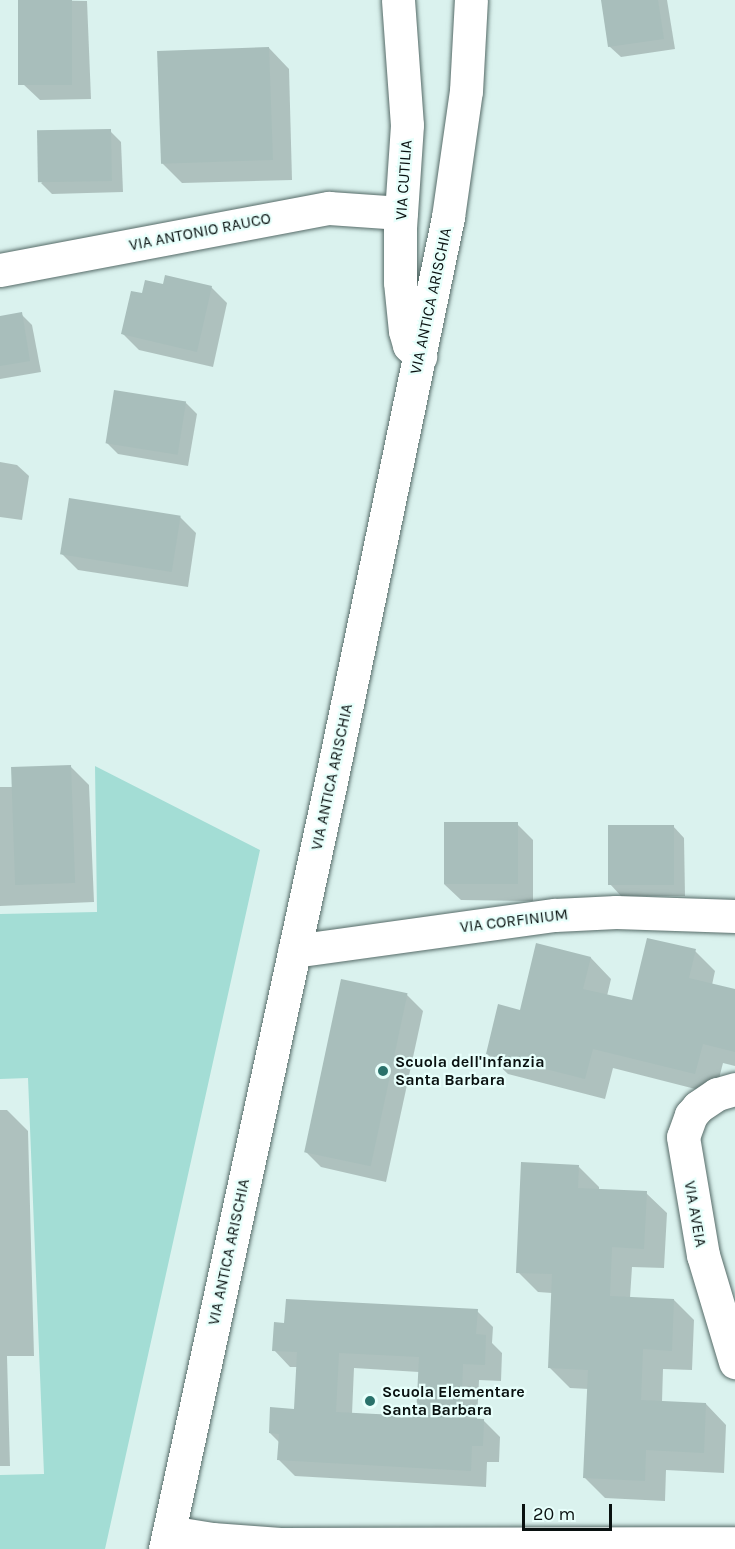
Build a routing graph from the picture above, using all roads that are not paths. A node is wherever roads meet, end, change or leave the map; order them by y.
1 (398, 0) edge
2 (471, 0) edge
3 (401, 213) junction
4 (0, 270) edge
5 (420, 356) junction
6 (735, 916) edge
7 (294, 951) junction
8 (735, 1089) edge
9 (735, 1362) edge
10 (167, 1540) edge
11 (735, 1543) edge

1 - 3 street, VIA CUTILIA
2 - 5 street, VIA ANTICA ARISCHIA
3 - 4 street, VIA ANTONIO RAUCO
3 - 5 street, VIA CUTILIA
5 - 7 street, VIA ANTICA ARISCHIA
6 - 7 street, VIA CORFINIUM
7 - 10 street, VIA ANTICA ARISCHIA
8 - 9 street, VIA AVEIA
10 - 11 street

